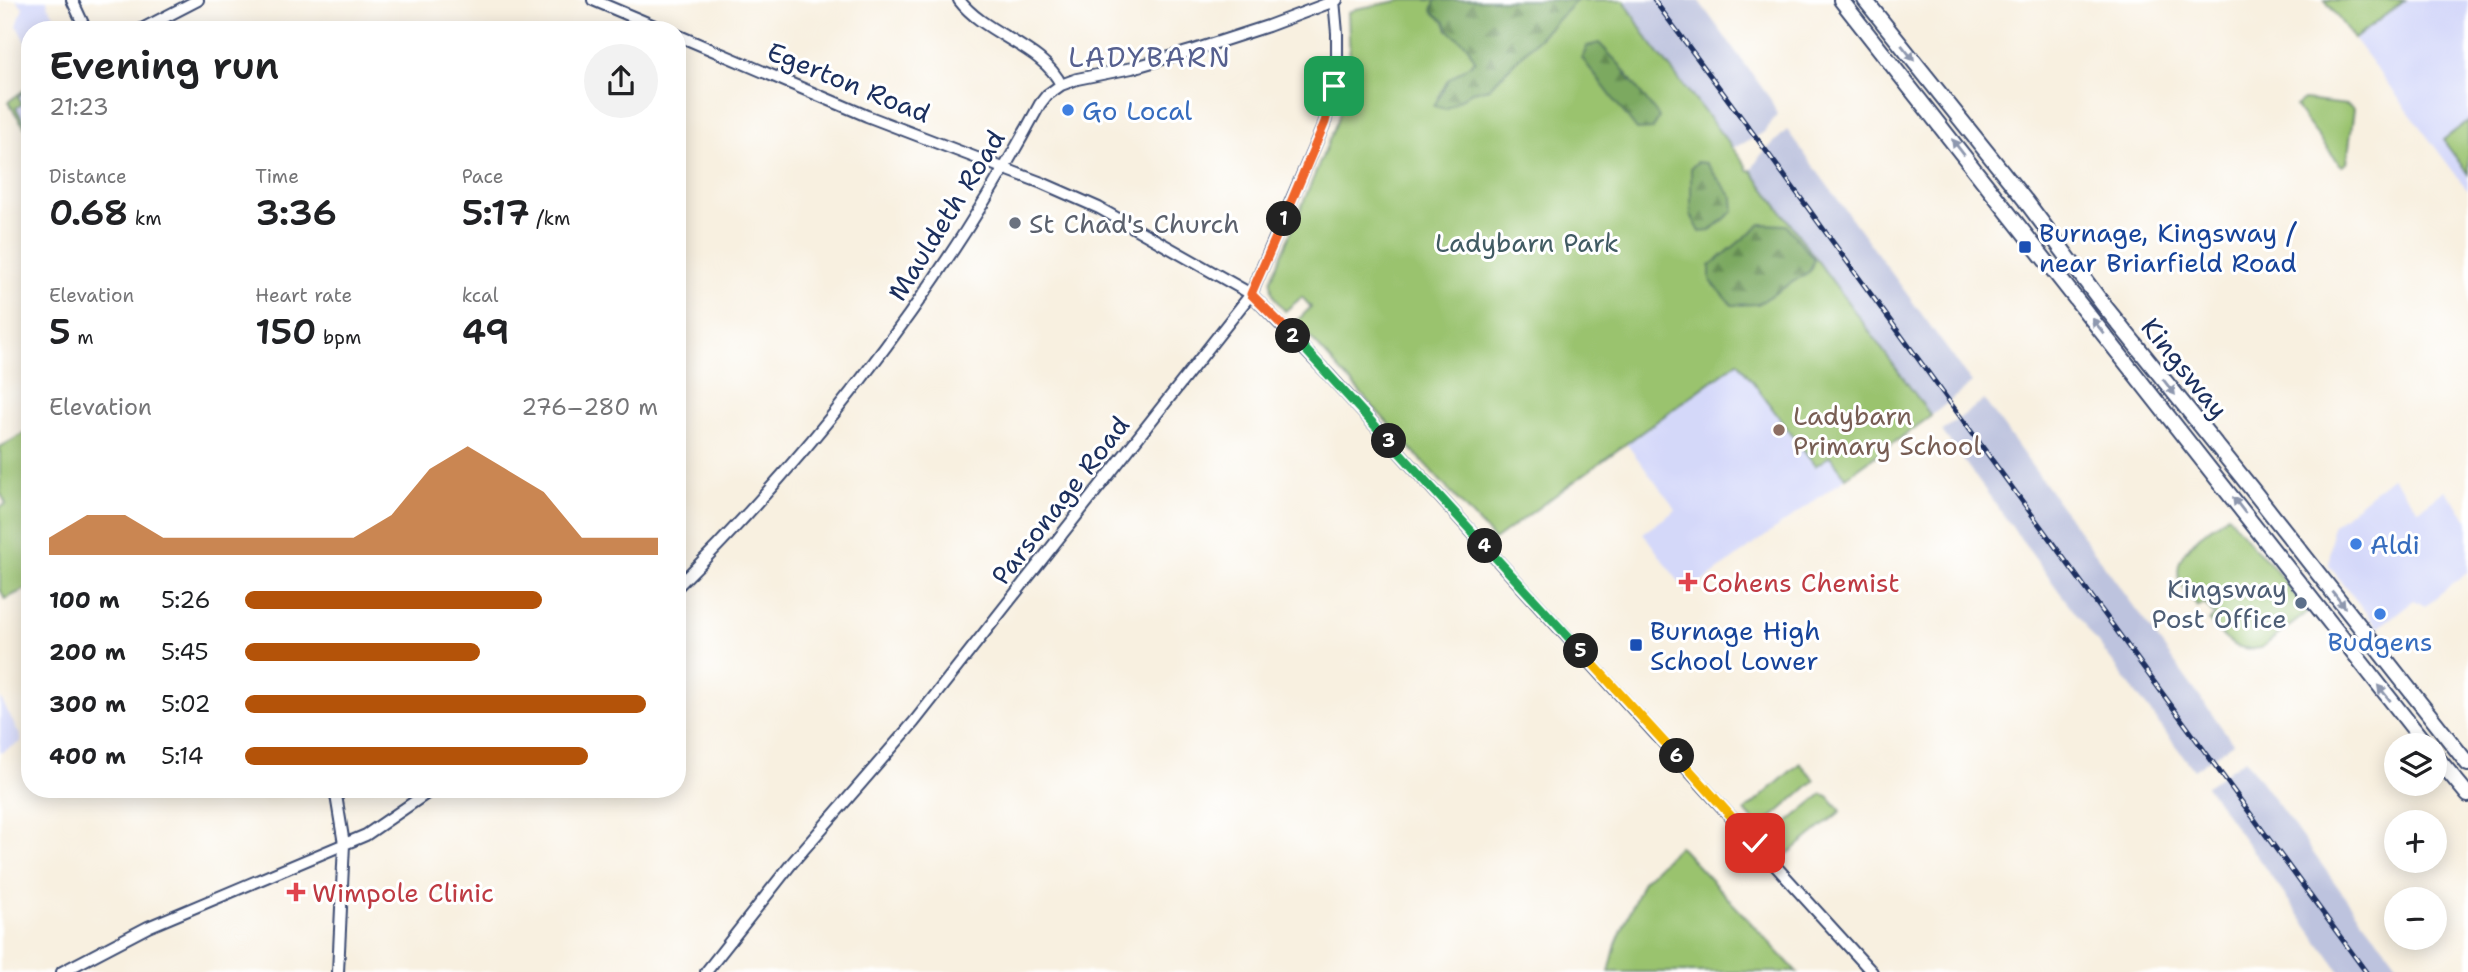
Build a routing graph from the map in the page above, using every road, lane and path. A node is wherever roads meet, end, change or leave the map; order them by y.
1 (72, 0) edge
2 (198, 0) edge
3 (593, 0) edge
4 (959, 0) edge
5 (1335, 0) edge
6 (1841, 0) edge
7 (1865, 0) edge
8 (82, 21) edge
9 (157, 21) edge
10 (643, 21) edge
11 (686, 39) edge
12 (1061, 85) junction
13 (1005, 170) junction
14 (1251, 294) junction
15 (2297, 546) junction
16 (2282, 558) junction
17 (686, 578) edge
18 (2417, 733) edge
19 (2468, 764) edge
20 (2447, 770) edge
21 (2468, 795) edge
22 (336, 798) edge
23 (420, 798) edge
24 (344, 844) junction
25 (62, 972) edge
26 (338, 972) edge
27 (706, 972) edge
28 (1872, 972) edge

1 - 8 street
2 - 9 street
3 - 10 street
4 - 12 street
5 - 12 street
5 - 14 street, Parsonage Road
16 -> 6 highway, Kingsway
7 -> 15 highway, Kingsway
11 - 13 street, Egerton Road
12 - 13 street, Mauldeth Road
13 - 14 street, Egerton Road
13 - 17 street, Mauldeth Road
14 - 27 street, Parsonage Road
14 - 28 street, Egerton Road
15 - 16 highway
15 -> 19 highway, Kingsway
18 -> 16 highway, Kingsway
20 - 21 highway
22 - 24 street
23 - 24 street
24 - 25 street
24 - 26 street

